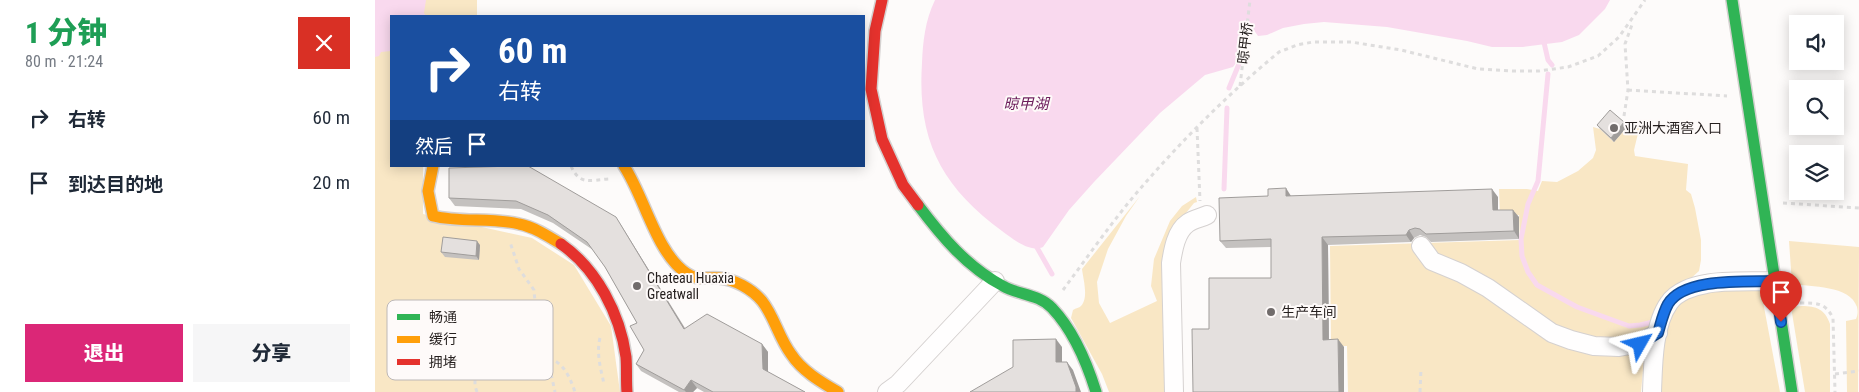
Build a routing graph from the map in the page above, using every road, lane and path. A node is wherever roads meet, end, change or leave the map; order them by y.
1 (882, 0) edge
2 (1250, 0) edge
3 (1645, 0) edge
4 (1732, 0) edge
5 (1635, 17) junction
6 (1240, 86) junction
7 (1628, 90) junction
8 (1746, 97) junction
9 (1624, 116) dead end
10 (1197, 127) junction
11 (433, 167) edge
12 (572, 167) edge
13 (625, 167) edge
14 (632, 177) junction
15 (1762, 201) junction
16 (1859, 208) edge
17 (1204, 216) joint
18 (509, 223) junction
19 (1421, 246) edge
20 (995, 281) junction
21 (1775, 281) junction
22 (535, 300) edge
23 (1778, 304) junction
24 (1051, 307) junction
25 (1658, 333) junction
26 (553, 359) edge
27 (1421, 369) dead end
28 (1859, 371) edge
29 (1835, 374) junction
30 (575, 392) edge
31 (627, 392) edge
32 (838, 392) edge
33 (887, 392) edge
34 (1096, 392) edge
35 (1174, 392) edge
36 (1420, 392) edge
37 (1652, 392) edge
38 (1793, 392) edge
39 (1835, 392) edge

1 - 20 street
2 - 6 path, 晾甲桥
3 - 5 path
4 - 8 street
5 - 6 path
5 - 7 path
6 - 10 path
7 - 8 path
7 - 9 path
8 - 15 street
10 - 17 path
10 - 24 path
11 - 18 street
12 - 14 path
13 - 14 street
14 - 32 street
15 - 16 path
15 - 21 street
17 - 35 street
18 - 22 path
18 - 31 street
19 - 25 street
20 - 24 street
20 - 33 street
21 - 23 street
21 - 25 street
23 - 29 path
23 - 38 street
24 - 34 street
25 - 37 street
26 - 30 path
27 - 36 path
28 - 29 path
29 - 39 path

